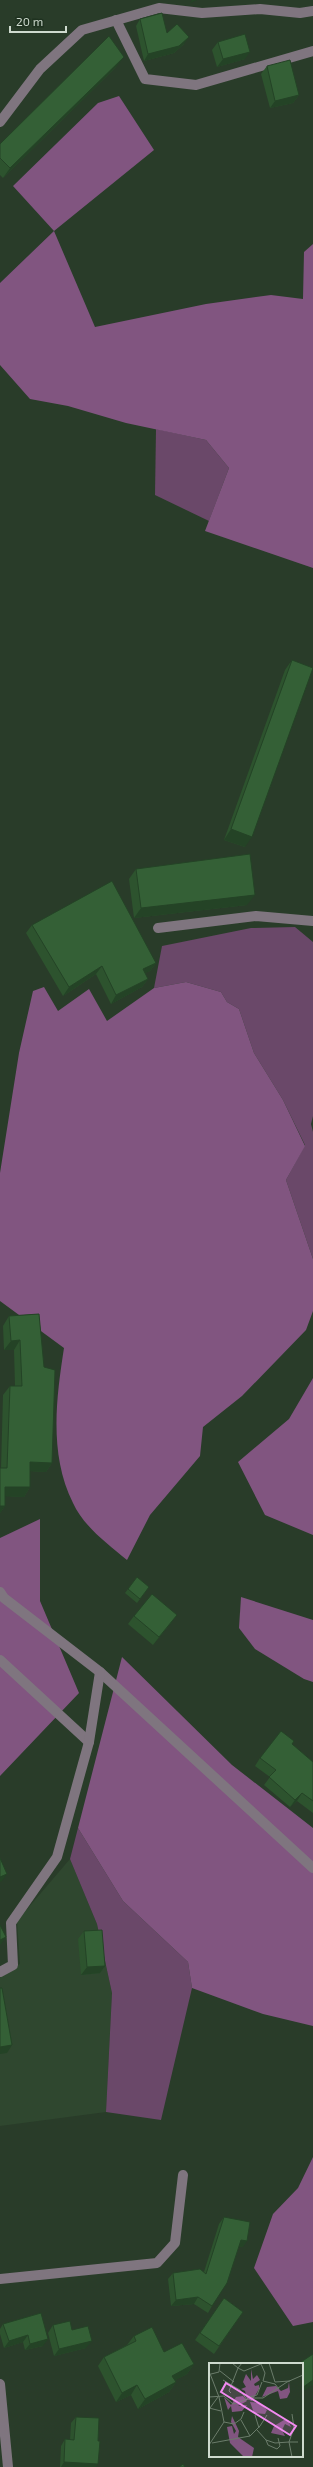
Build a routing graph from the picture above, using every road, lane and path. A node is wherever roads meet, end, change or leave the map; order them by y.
1 (313, 11) edge
2 (116, 20) junction
3 (313, 51) edge
4 (0, 122) edge
5 (313, 921) edge
6 (158, 928) dead end
7 (0, 1592) edge
8 (0, 1660) edge
9 (100, 1672) junction
10 (89, 1742) junction
11 (313, 1868) edge
12 (0, 1972) edge
13 (183, 2175) dead end
14 (0, 2279) edge
15 (0, 2384) edge
16 (8, 2467) edge

1 - 2 street
2 - 3 street
2 - 4 street
5 - 6 street
7 - 9 street
8 - 10 street
9 - 10 street
9 - 11 street
10 - 12 street
13 - 14 street
15 - 16 street

